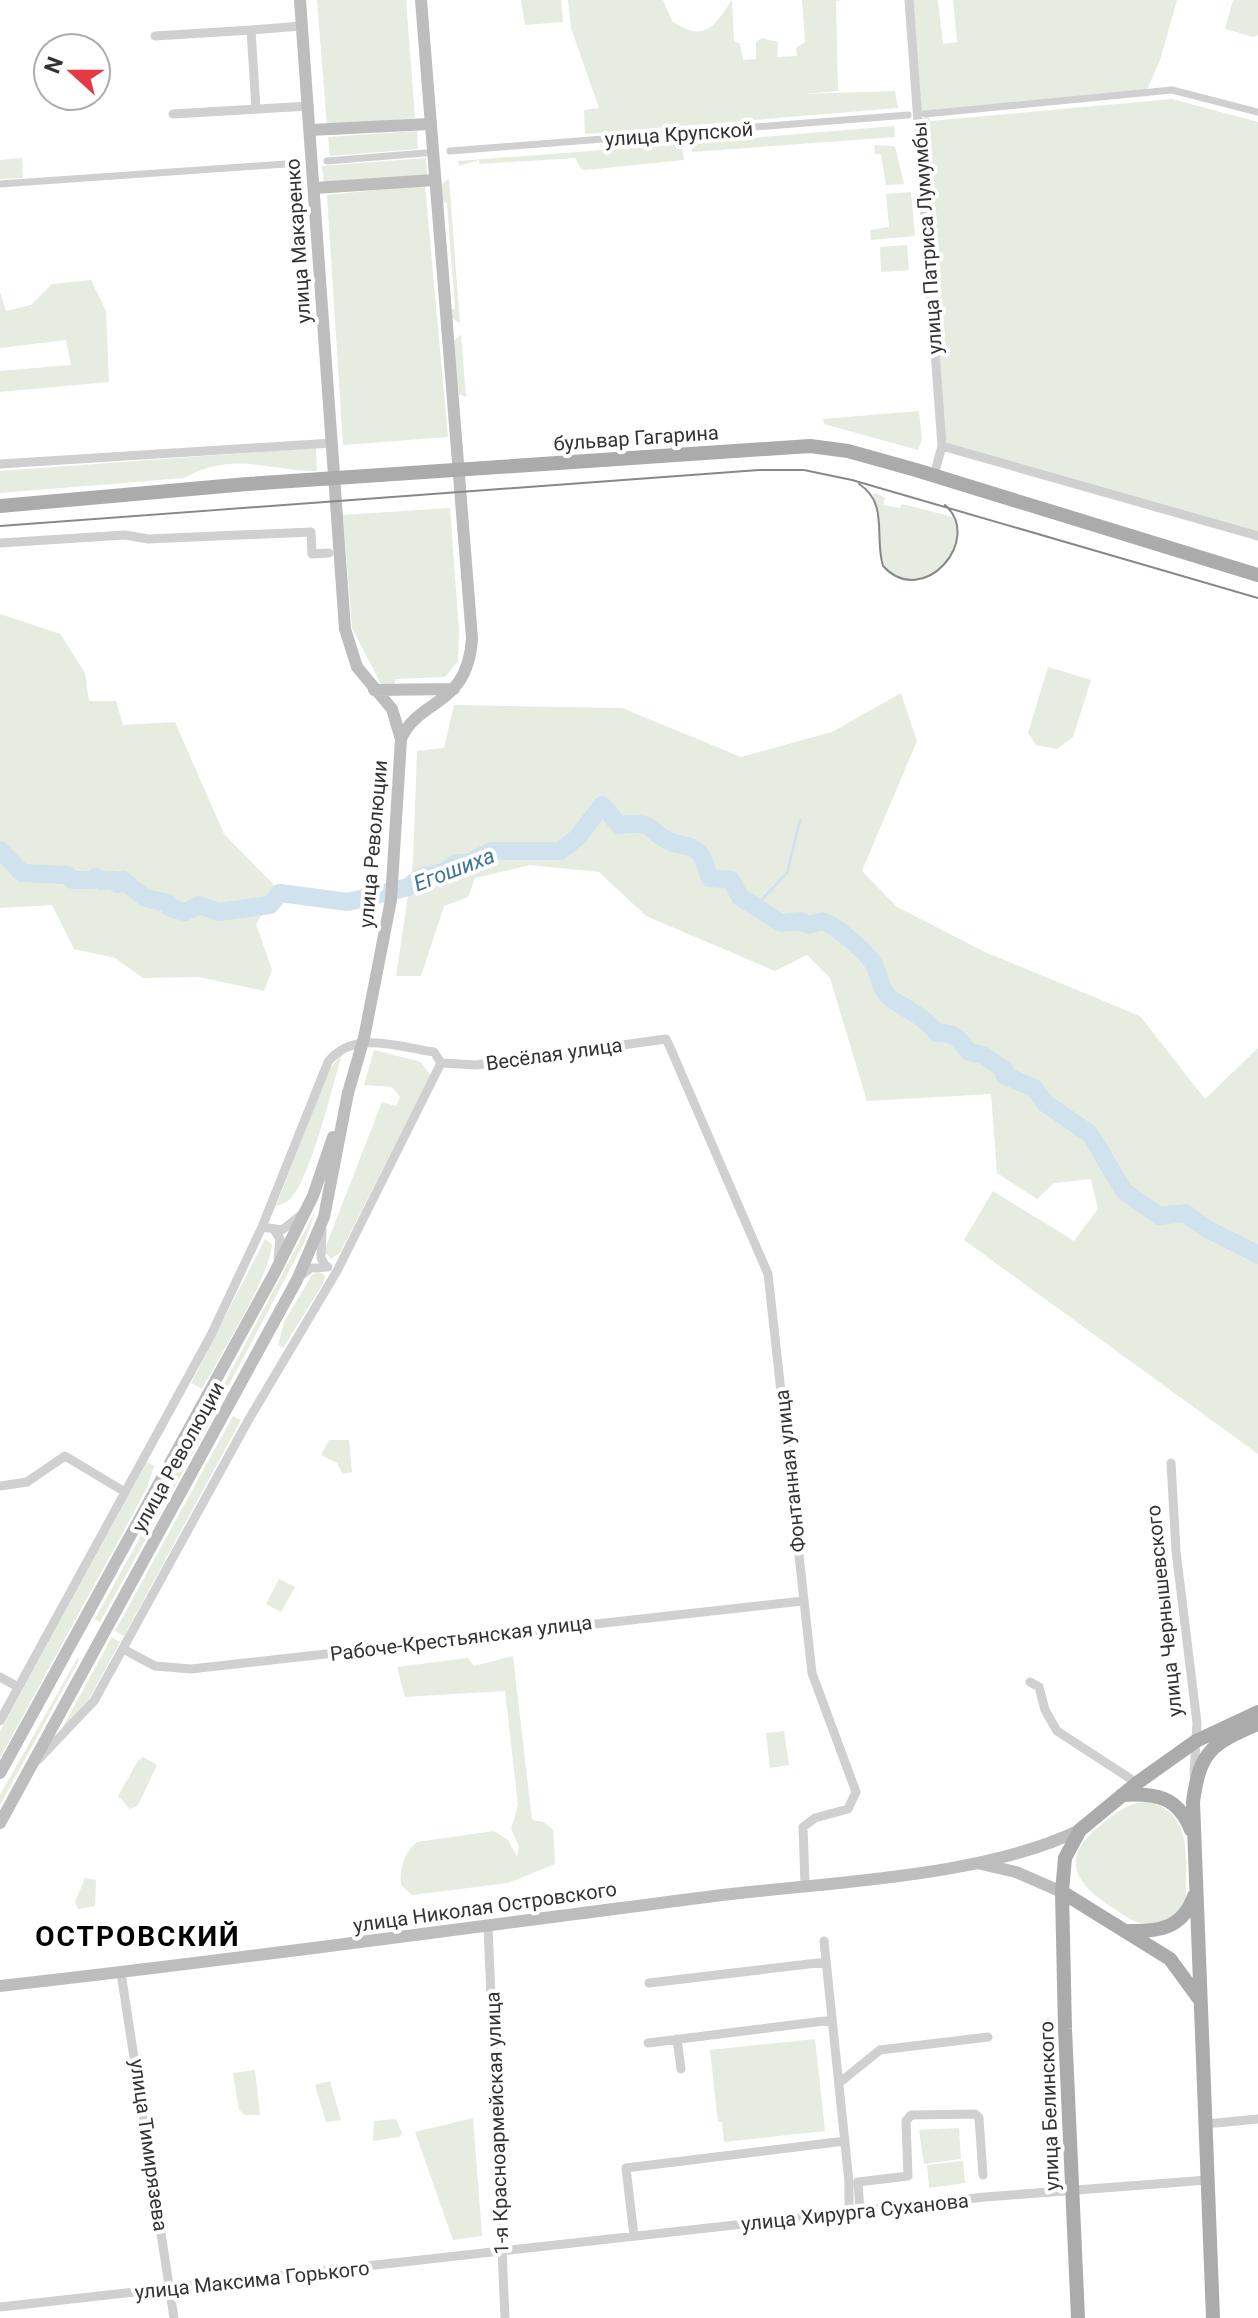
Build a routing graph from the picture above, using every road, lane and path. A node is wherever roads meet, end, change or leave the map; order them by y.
1 (300, 0) edge
2 (421, 0) edge
3 (909, 0) edge
4 (302, 26) junction
5 (251, 30) junction
6 (155, 36) dead end
7 (309, 106) junction
8 (256, 109) junction
9 (1258, 112) edge
10 (173, 114) dead end
11 (925, 114) dead end
12 (908, 115) dead end
13 (429, 124) junction
14 (310, 130) junction
15 (450, 151) dead end
16 (425, 153) dead end
17 (327, 161) dead end
18 (300, 163) dead end
19 (434, 180) junction
20 (0, 184) edge
21 (315, 188) junction
22 (332, 443) junction
23 (942, 446) junction
24 (0, 464) edge
25 (459, 471) junction
26 (934, 475) junction
27 (335, 479) junction
28 (0, 506) edge
29 (1258, 536) edge
30 (0, 543) edge
31 (329, 553) dead end
32 (1258, 575) edge
33 (454, 689) junction
34 (374, 690) junction
35 (401, 739) junction
36 (666, 1039) joint
37 (441, 1063) junction
38 (348, 1093) junction
39 (307, 1210) junction
40 (324, 1217) junction
41 (262, 1227) junction
42 (275, 1231) junction
43 (325, 1265) junction
44 (337, 1271) junction
45 (275, 1272) junction
46 (297, 1280) junction
47 (1171, 1463) dead end
48 (0, 1486) edge
49 (125, 1492) junction
50 (803, 1601) junction
51 (123, 1649) junction
52 (68, 1652) junction
53 (88, 1662) junction
54 (0, 1677) edge
55 (1030, 1682) dead end
56 (18, 1687) junction
57 (1258, 1712) edge
58 (0, 1721) edge
59 (1258, 1724) edge
60 (1196, 1741) junction
61 (33, 1765) junction
62 (0, 1773) edge
63 (1137, 1783) junction
64 (1121, 1795) junction
65 (1193, 1802) junction
66 (0, 1823) edge
67 (1080, 1830) junction
68 (1194, 1839) junction
69 (974, 1863) junction
70 (805, 1884) junction
71 (1197, 1888) junction
72 (1062, 1892) junction
73 (488, 1927) junction
74 (1128, 1931) junction
75 (824, 1941) dead end
76 (826, 1962) junction
77 (121, 1973) junction
78 (649, 1983) dead end
79 (0, 1986) edge
80 (1201, 2001) junction
81 (832, 2020) junction
82 (988, 2037) dead end
83 (677, 2039) junction
84 (648, 2043) dead end
85 (681, 2069) dead end
86 (839, 2083) junction
87 (1258, 2119) edge
88 (1206, 2124) junction
89 (845, 2141) junction
90 (983, 2175) dead end
91 (1208, 2180) junction
92 (1072, 2192) junction
93 (855, 2212) junction
94 (634, 2236) junction
95 (503, 2252) junction
96 (170, 2289) junction
97 (0, 2307) edge
98 (174, 2318) edge
99 (505, 2318) edge
100 (1078, 2318) edge
101 (1213, 2318) edge

1 - 4 main road, улица Макаренко
2 - 13 main road
3 - 23 street, улица Патриса Лумумбы
4 - 5 street
4 - 7 main road, улица Макаренко
5 - 6 street
5 - 8 street
7 - 8 street
7 - 14 main road, улица Макаренко
8 - 10 street
9 - 11 street
12 - 15 street, улица Крупской
13 - 14 main road
13 - 19 main road
14 - 21 main road, улица Макаренко
16 - 17 street
18 - 20 street
19 - 21 main road
19 - 25 main road
21 - 22 main road, улица Макаренко
22 - 24 street
22 - 27 main road, улица Макаренко
23 - 26 street, улица Патриса Лумумбы
23 - 29 street
25 - 26 main road, бульвар Гагарина
25 - 27 main road, бульвар Гагарина
25 - 33 main road, улица Революции
26 - 32 main road, бульвар Гагарина
27 - 28 main road, бульвар Гагарина
27 - 34 main road, улица Революции
30 - 31 street
33 - 34 main road
33 - 35 main road, улица Революции
34 - 35 main road, улица Революции
35 - 38 main road, улица Революции, bridge
36 - 37 street, Весёлая улица
36 - 50 street, Фонтанная улица
37 - 41 street
37 - 44 street
38 - 39 main road, улица Революции
38 - 40 main road, улица Революции
39 - 42 street
39 - 45 main road, улица Революции
40 - 43 street
40 - 46 main road, улица Революции
41 - 42 street
41 - 49 street
42 - 45 street
43 - 44 street
43 - 46 street
44 - 51 street
45 - 52 main road, улица Революции
46 - 53 main road, улица Революции
47 - 60 street, улица Чернышевского
48 - 49 street
49 - 56 street
50 - 51 street, Рабоче-Крестьянская улица
50 - 70 street, Фонтанная улица
51 - 61 street
52 - 53 main road
52 - 62 main road, улица Революции
53 - 61 main road, улица Революции
54 - 56 street
55 - 63 street
56 - 58 street
57 - 60 main road
59 - 65 main road, улица Чернышевского
60 - 63 main road
60 - 65 street, улица Чернышевского
61 - 66 main road, улица Революции
63 - 64 main road
64 - 67 main road
64 - 68 main road
65 - 68 main road, улица Чернышевского
67 - 69 main road, улица Николая Островского
67 - 72 main road
68 - 71 main road, улица Чернышевского
69 - 70 main road, улица Николая Островского
69 - 72 main road, улица Николая Островского
70 - 73 main road, улица Николая Островского
71 - 74 main road
71 - 80 main road, улица Чернышевского
72 - 74 main road
72 - 92 main road, улица Белинского
73 - 77 main road, улица Николая Островского
73 - 95 street, 1-я Красноармейская улица
74 - 80 main road
75 - 76 street
76 - 78 street
76 - 81 street
77 - 79 main road, улица Николая Островского
77 - 96 street, улица Тимирязева
80 - 88 main road, улица Чернышевского
81 - 83 street
81 - 86 street
82 - 86 street
83 - 84 street
83 - 85 street
86 - 89 street
87 - 88 street
88 - 91 main road, улица Чернышевского
89 - 93 street
89 - 94 street
90 - 93 street
91 - 92 street, улица Хирурга Суханова
91 - 101 main road, улица Чернышевского
92 - 93 street, улица Хирурга Суханова
92 - 100 main road, улица Белинского
93 - 94 street, улица Хирурга Суханова
94 - 95 street, улица Хирурга Суханова
95 - 96 street, улица Максима Горького
95 - 99 street, 1-я Красноармейская улица
96 - 97 street, улица Максима Горького
96 - 98 street, улица Тимирязева

